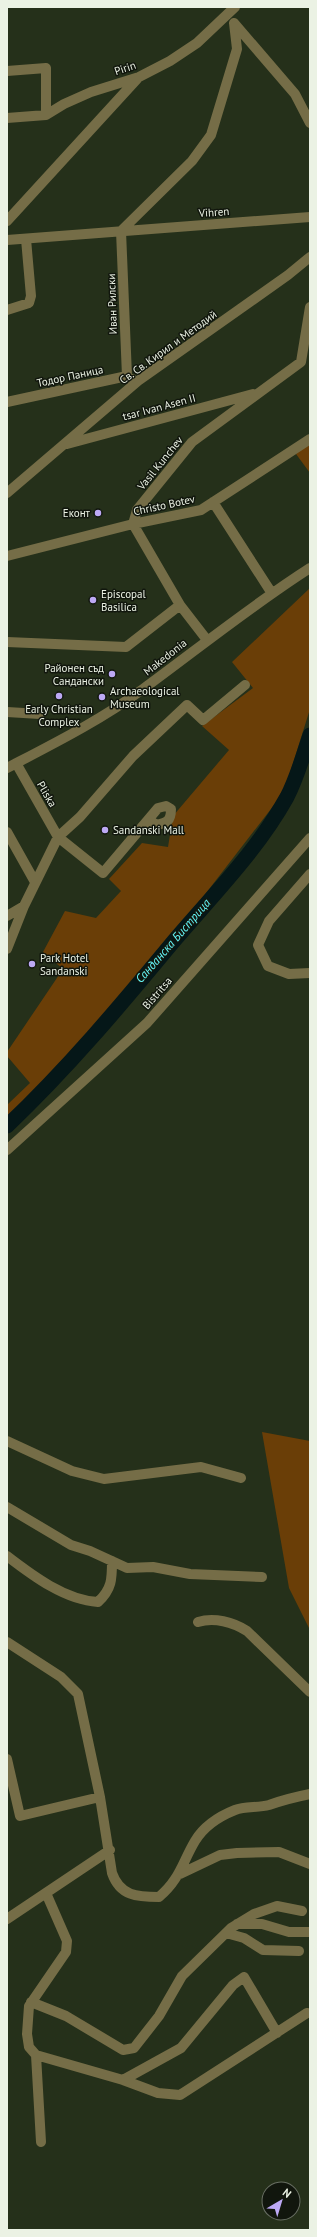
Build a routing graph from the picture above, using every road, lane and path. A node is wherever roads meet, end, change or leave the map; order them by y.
1 (231, 10) edge
2 (234, 23) junction
3 (7, 71) edge
4 (139, 77) junction
5 (46, 115) junction
6 (7, 118) edge
7 (310, 123) edge
8 (310, 217) edge
9 (7, 221) edge
10 (121, 231) junction
11 (26, 239) junction
12 (7, 240) edge
13 (310, 257) edge
14 (310, 307) edge
15 (7, 310) edge
16 (126, 376) junction
17 (138, 381) junction
18 (259, 393) junction
19 (7, 402) edge
20 (310, 439) edge
21 (65, 444) junction
22 (7, 493) edge
23 (213, 502) junction
24 (133, 524) junction
25 (7, 556) edge
26 (310, 568) edge
27 (271, 592) junction
28 (180, 605) junction
29 (207, 640) junction
30 (7, 642) edge
31 (246, 685) dead end
32 (7, 712) edge
33 (40, 714) dead end
34 (11, 765) edge
35 (149, 819) dead end
36 (7, 832) edge
37 (58, 837) junction
38 (310, 838) edge
39 (310, 874) edge
40 (35, 882) junction
41 (24, 906) junction
42 (7, 916) edge
43 (7, 949) edge
44 (310, 973) edge
45 (7, 1150) edge
46 (7, 1441) edge
47 (241, 1478) dead end
48 (7, 1507) edge
49 (7, 1556) edge
50 (112, 1561) junction
51 (262, 1577) dead end
52 (198, 1622) dead end
53 (7, 1642) edge
54 (310, 1692) edge
55 (7, 1759) edge
56 (310, 1794) edge
57 (100, 1797) junction
58 (110, 1850) junction
59 (310, 1864) edge
60 (180, 1874) junction
61 (46, 1892) junction
62 (302, 1911) dead end
63 (7, 1919) edge
64 (237, 1924) junction
65 (310, 1932) edge
66 (226, 1933) junction
67 (299, 1951) dead end
68 (31, 2002) junction
69 (307, 2014) dead end
70 (277, 2033) junction
71 (36, 2055) junction
72 (123, 2080) junction
73 (41, 2142) dead end

1 - 2 street
1 - 4 street, Pirin
2 - 7 street
2 - 10 street
3 - 5 street
4 - 5 street, Pirin
4 - 9 street
5 - 6 street, Pirin
8 - 10 street, Vihren
10 - 11 street, Vihren
10 - 16 street, Иван Рилски
11 - 12 street, Vihren
11 - 15 street
13 - 17 street, Св. Св. Кирил и Методий
14 - 18 street, Vasil Kunchev
16 - 17 street
16 - 19 street, Тодор Паница
17 - 21 street, Св. Св. Кирил и Методий
18 - 21 street, tsar Ivan Asen II
18 - 24 street, Vasil Kunchev
20 - 23 street, Christo Botev
21 - 22 street, Св. Св. Кирил и Методий
23 - 24 street, Christo Botev
23 - 27 street
24 - 25 street, Christo Botev
24 - 28 street
26 - 27 street, Makedonia
27 - 29 street, Makedonia
28 - 29 street
28 - 30 street
29 - 34 street, Makedonia
31 - 37 street
32 - 33 street
34 - 37 street, Pliska
35 - 37 street
36 - 40 street
37 - 40 street
38 - 45 street, Bistritsa
39 - 44 street
40 - 41 street
41 - 42 street
41 - 43 street
46 - 47 street
48 - 50 street
49 - 50 street
50 - 51 street
52 - 54 street
53 - 57 street
55 - 57 street
56 - 60 street
57 - 58 street
58 - 60 street
58 - 61 street
59 - 60 street
61 - 63 street
61 - 68 street
62 - 64 street
64 - 65 street
64 - 66 street
66 - 67 street
66 - 68 street
68 - 71 street
69 - 70 street
70 - 72 street
70 - 72 street
71 - 72 street
71 - 73 street

